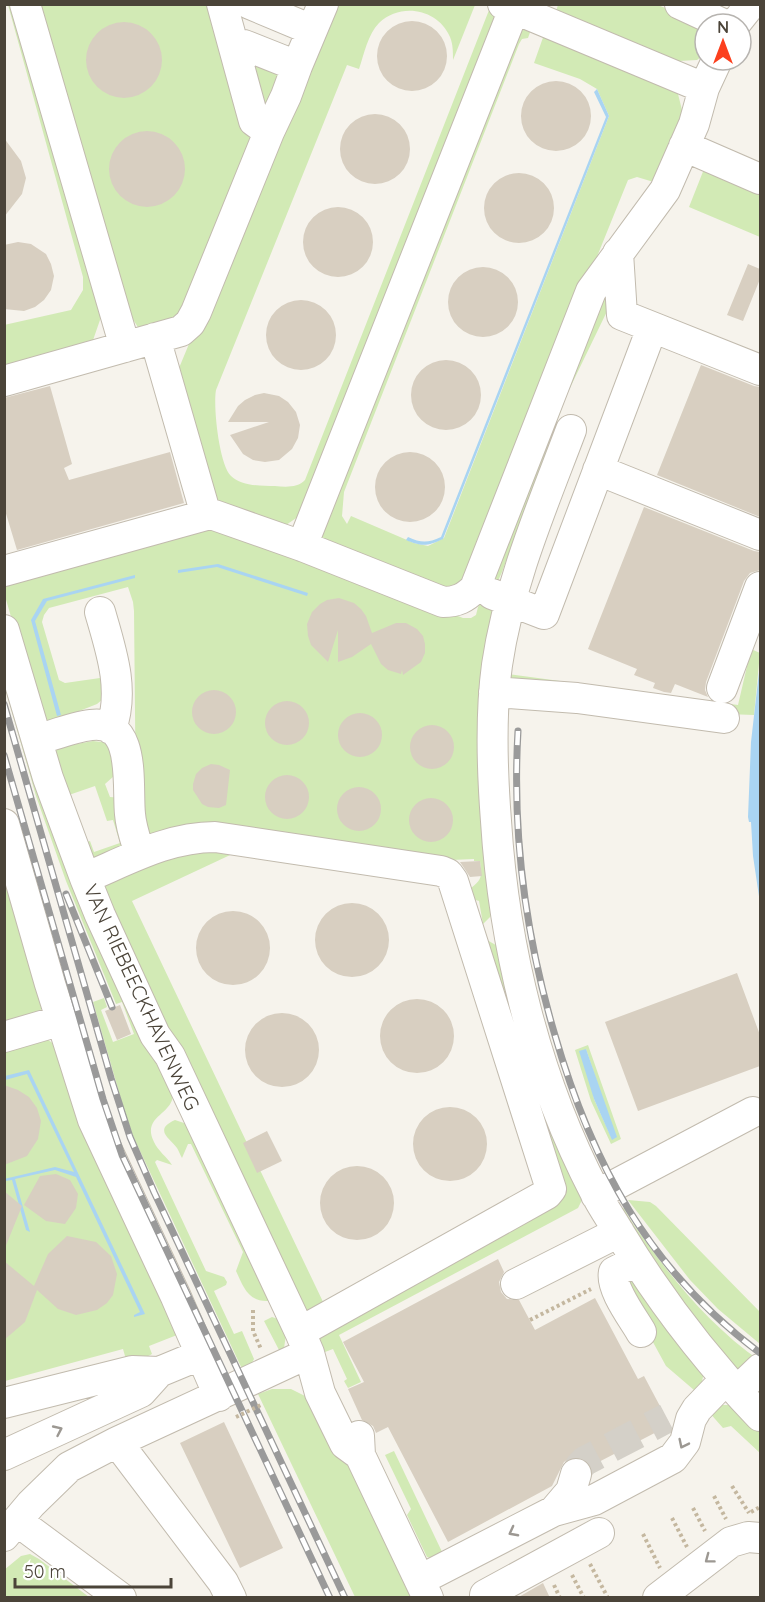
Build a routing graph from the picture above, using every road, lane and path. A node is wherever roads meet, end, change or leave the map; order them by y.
1 (25, 4) edge
2 (222, 4) edge
3 (250, 4) edge
4 (680, 4) edge
5 (697, 12) edge
6 (525, 14) edge
7 (317, 17) edge
8 (234, 48) junction
9 (297, 66) junction
10 (711, 72) edge
11 (704, 88) junction
12 (269, 132) junction
13 (684, 146) junction
14 (760, 179) edge
15 (618, 253) junction
16 (652, 328) junction
17 (155, 338) junction
18 (125, 347) junction
19 (760, 370) edge
20 (4, 381) edge
21 (572, 430) dead end
22 (598, 470) junction
23 (206, 515) junction
24 (760, 536) edge
25 (302, 546) junction
26 (4, 572) edge
27 (760, 587) edge
28 (475, 588) junction
29 (509, 609) junction
30 (100, 612) dead end
31 (4, 630) edge
32 (722, 688) dead end
33 (494, 692) junction
34 (724, 718) dead end
35 (111, 729) junction
36 (37, 740) junction
37 (4, 824) edge
38 (140, 854) junction
39 (85, 879) junction
40 (509, 928) junction
41 (470, 934) junction
42 (62, 1020) junction
43 (4, 1037) edge
44 (753, 1112) dead end
45 (596, 1195) junction
46 (619, 1232) junction
47 (624, 1269) junction
48 (516, 1284) dead end
49 (530, 1320) dead end
50 (641, 1332) dead end
51 (305, 1342) junction
52 (200, 1355) junction
53 (760, 1369) edge
54 (159, 1372) junction
55 (731, 1385) junction
56 (4, 1403) edge
57 (263, 1404) dead end
58 (227, 1406) junction
59 (697, 1409) junction
60 (760, 1416) edge
61 (667, 1418) tunnel mouth
62 (117, 1442) junction
63 (4, 1455) edge
64 (576, 1474) tunnel mouth
65 (554, 1511) junction
66 (672, 1518) dead end
67 (11, 1528) edge
68 (600, 1533) dead end
69 (643, 1534) dead end
70 (760, 1538) edge
71 (568, 1566) dead end
72 (697, 1568) junction
73 (424, 1589) edge
74 (664, 1593) edge
75 (121, 1598) edge
76 (231, 1598) edge
77 (486, 1598) edge
78 (584, 1598) edge

1 - 18 street
2 - 8 street
3 - 7 street
4 - 5 street
6 - 11 street
6 - 25 street
7 - 9 street
8 - 9 street
8 - 12 street
9 - 12 street
10 - 11 street
11 - 13 street
12 - 17 street
13 - 14 street
13 - 15 street
15 - 16 street
15 - 28 street
16 - 19 street
16 - 22 street
17 - 18 street
17 - 23 street
18 - 20 street
21 - 29 street
22 - 24 street
22 - 29 street
23 - 25 street
23 - 26 street
25 - 28 street
27 - 32 street
28 - 29 street
29 - 33 street
30 - 35 street
31 - 36 street, VAN RIEBEECKHAVENWEG
33 - 34 street
33 - 40 street
35 - 36 street
35 - 38 street
36 - 39 street, VAN RIEBEECKHAVENWEG
37 - 42 street
38 - 39 street
38 - 41 street
39 - 51 street, VAN RIEBEECKHAVENWEG
40 - 41 street
40 - 45 street
41 - 51 street
42 - 43 street
42 - 52 street
44 - 45 street
45 - 46 street
46 - 47 street
46 - 48 street
47 - 49 path
47 - 50 street
47 - 55 street
51 - 58 street
51 - 73 street, VAN RIEBEECKHAVENWEG
52 - 54 street
52 - 58 street
53 - 55 street
54 - 56 street
63 -> 54 street
55 - 59 street
55 - 60 street
57 - 58 path, bridge
58 - 62 street
59 - 61 street
59 -> 65 street
62 - 67 street
62 - 76 street
64 - 65 street
65 -> 73 street
66 - 72 path
67 - 75 street
68 - 77 street
69 - 74 path
70 -> 72 street
71 - 78 path
72 - 74 street

